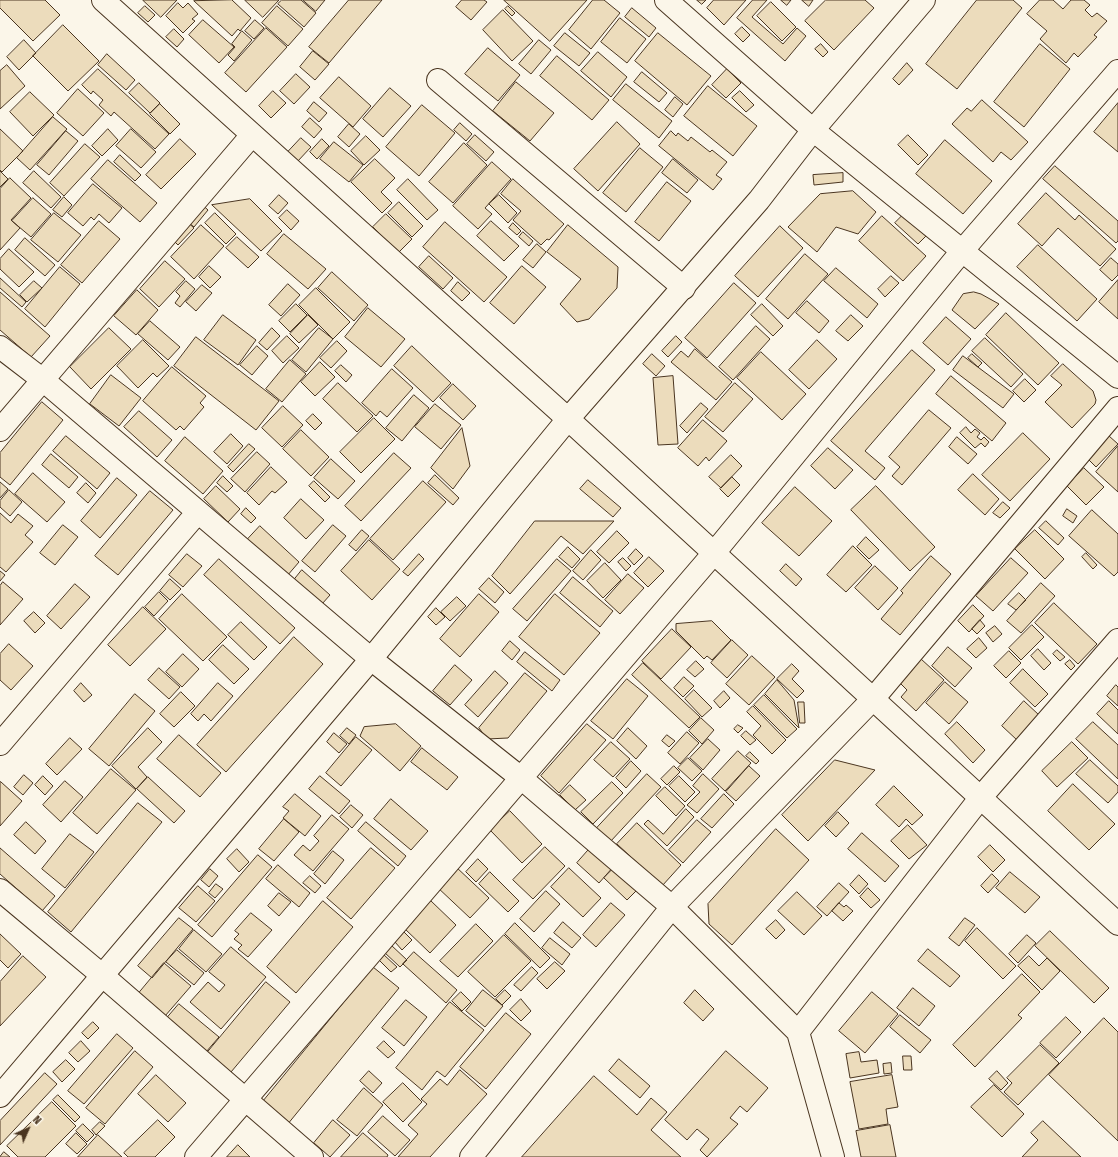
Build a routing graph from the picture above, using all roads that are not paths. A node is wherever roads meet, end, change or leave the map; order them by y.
1 (103, 0) edge
2 (666, 0) edge
3 (924, 0) edge
4 (1118, 71) edge
5 (438, 80) dead end
6 (813, 130) junction
7 (252, 134) junction
8 (962, 251) junction
9 (684, 288) junction
10 (0, 347) edge
11 (1118, 377) edge
12 (43, 380) junction
13 (1118, 408) edge
14 (568, 419) junction
15 (0, 430) edge
16 (198, 513) junction
17 (714, 554) junction
18 (1118, 640) edge
19 (371, 659) junction
20 (873, 700) junction
21 (0, 744) edge
22 (521, 778) junction
23 (981, 797) junction
24 (0, 890) edge
25 (672, 906) junction
26 (1118, 924) edge
27 (103, 976) junction
28 (798, 1032) junction
29 (0, 1096) edge
30 (246, 1100) junction
31 (196, 1157) edge
32 (312, 1157) edge
33 (471, 1157) edge
34 (833, 1157) edge

1 - 7 street
2 - 6 street
3 - 6 street
4 - 8 street
5 - 9 street
6 - 8 street
6 - 9 street
7 - 12 street
7 - 14 street
8 - 11 street
8 - 17 street
9 - 14 street
10 - 12 street
12 - 15 street
12 - 16 street
13 - 20 street
14 - 17 street
14 - 19 street
16 - 19 street
16 - 21 street
17 - 20 street
17 - 22 street
18 - 23 street
19 - 22 street
19 - 27 street
20 - 23 street
20 - 25 street
22 - 25 street
22 - 30 street
23 - 26 street
23 - 28 street
24 - 27 street
25 - 28 street
25 - 33 street
27 - 29 street
27 - 30 street
28 - 34 street
30 - 31 street
30 - 32 street

